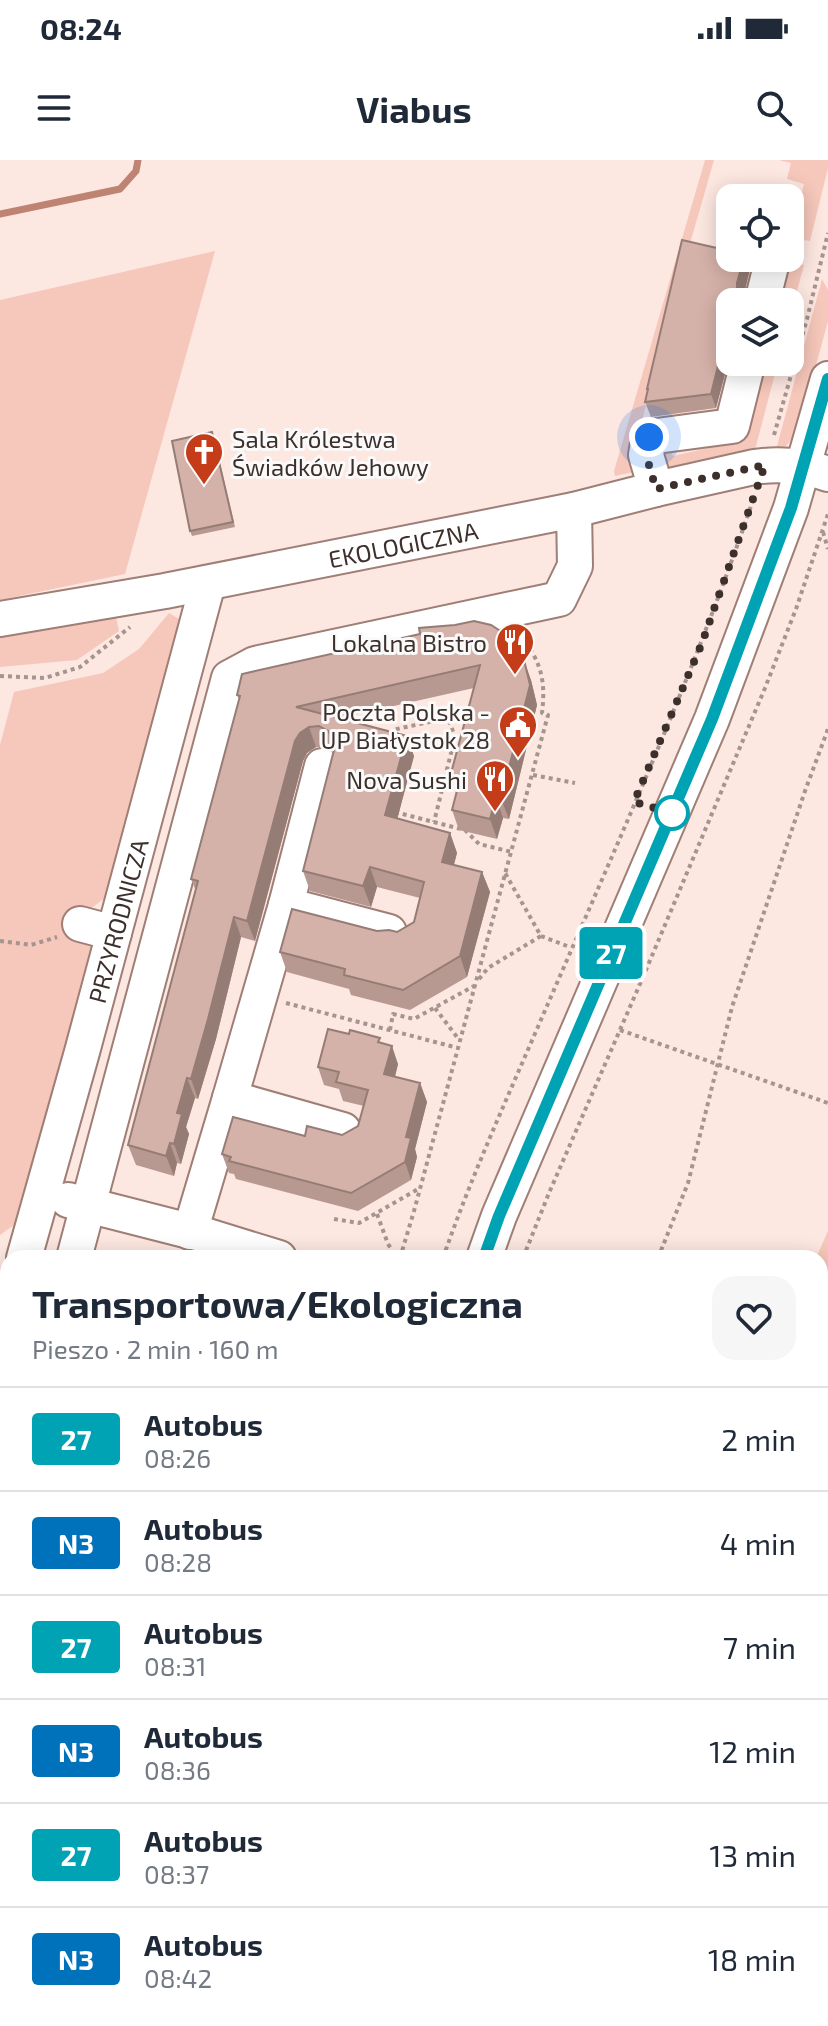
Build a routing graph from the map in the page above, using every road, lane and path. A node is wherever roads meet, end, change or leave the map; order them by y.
1 (828, 233) edge
2 (744, 376) edge
3 (828, 379) edge
4 (765, 465) junction
5 (816, 470) edge
6 (656, 489) junction
7 (574, 510) junction
8 (828, 514) edge
9 (822, 530) junction
10 (828, 549) edge
11 (208, 583) junction
12 (503, 611) junction
13 (0, 619) edge
14 (131, 627) dead end
15 (0, 676) edge
16 (828, 729) edge
17 (392, 730) junction
18 (379, 732) edge
19 (389, 745) edge
20 (322, 766) dead end
21 (533, 775) junction
22 (575, 783) dead end
23 (393, 812) edge
24 (434, 822) junction
25 (512, 852) junction
26 (505, 873) junction
27 (286, 905) junction
28 (80, 924) joint
29 (389, 932) edge
30 (114, 933) junction
31 (541, 936) junction
32 (0, 941) edge
33 (567, 946) dead end
34 (475, 986) junction
35 (259, 996) junction
36 (435, 1008) junction
37 (390, 1030) junction
38 (620, 1030) junction
39 (460, 1041) junction
40 (458, 1048) junction
41 (719, 1064) junction
42 (230, 1098) junction
43 (828, 1103) edge
44 (343, 1130) edge
45 (420, 1188) junction
46 (43, 1194) junction
47 (88, 1206) junction
48 (377, 1214) junction
49 (334, 1219) dead end
50 (190, 1232) junction
51 (26, 1250) edge
52 (76, 1250) edge
53 (252, 1250) edge
54 (392, 1250) edge
55 (401, 1250) edge
56 (446, 1250) edge
57 (487, 1250) edge
58 (526, 1250) edge
59 (661, 1250) edge

1 - 4 path
2 - 6 street
3 - 5 street
4 - 5 street, EKOLOGICZNA
4 - 6 street, EKOLOGICZNA
4 - 56 path
5 - 57 street
6 - 7 street, EKOLOGICZNA
7 - 11 street, EKOLOGICZNA
7 - 12 street
8 - 9 path
9 - 10 path
9 - 38 path
11 - 13 street, EKOLOGICZNA
11 - 30 street, PRZYRODNICZA
12 - 21 path
12 - 47 street
14 - 15 path
16 - 41 path
17 - 18 path
17 - 19 path
17 - 24 path
20 - 27 street
21 - 22 path
21 - 25 path
23 - 24 path
24 - 25 path
25 - 26 path
26 - 31 path
26 - 34 path
27 - 29 street
27 - 35 street
28 - 30 street
28 - 32 path
30 - 46 street, PRZYRODNICZA
31 - 33 path
31 - 34 path
34 - 36 path
34 - 39 path
35 - 37 path
35 - 42 street
36 - 37 path
36 - 39 path
37 - 40 path
38 - 41 path
38 - 58 path
39 - 40 path
40 - 45 path
41 - 43 path
41 - 59 path
42 - 44 street
42 - 50 street
45 - 48 path
45 - 55 path
46 - 47 street
46 - 51 street, PRZYRODNICZA
47 - 50 street
47 - 52 street
48 - 49 path
48 - 54 path
50 - 53 street

